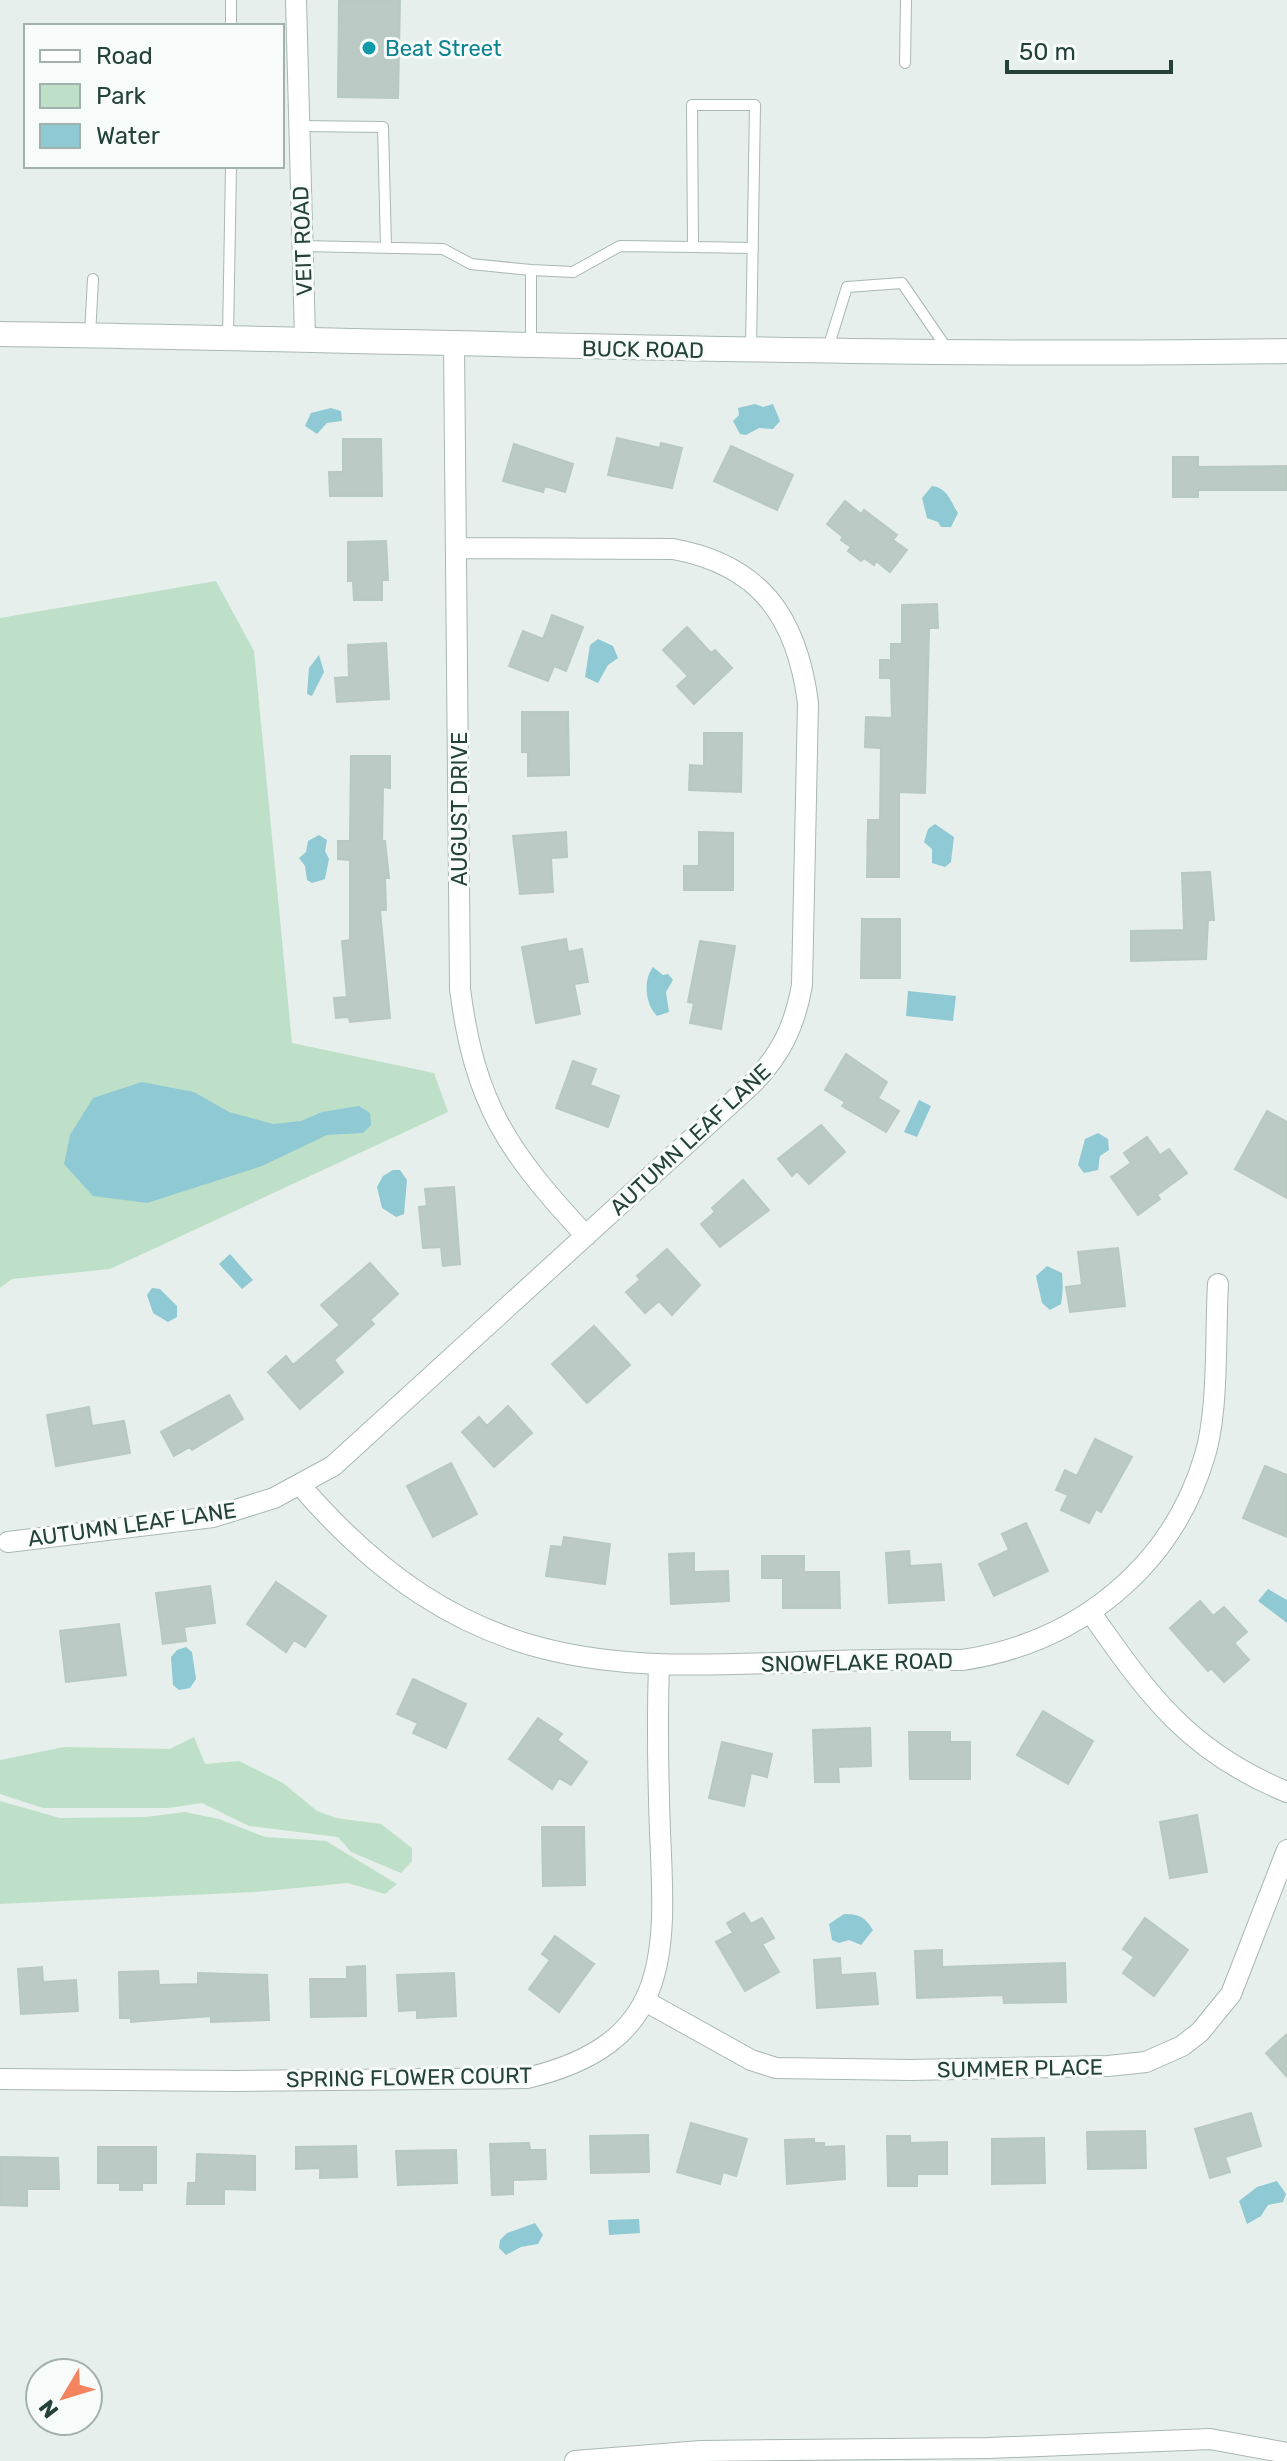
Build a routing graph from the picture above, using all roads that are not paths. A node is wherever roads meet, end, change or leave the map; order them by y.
1 (231, 0) edge
2 (296, 0) edge
3 (906, 0) edge
4 (231, 24) edge
5 (905, 63) dead end
6 (299, 126) junction
7 (231, 168) edge
8 (302, 246) junction
9 (693, 247) junction
10 (386, 248) junction
11 (753, 248) junction
12 (531, 270) junction
13 (93, 279) dead end
14 (0, 334) edge
15 (90, 335) junction
16 (228, 337) junction
17 (305, 338) junction
18 (454, 345) junction
19 (531, 347) junction
20 (751, 350) junction
21 (827, 350) junction
22 (948, 351) junction
23 (1287, 351) edge
24 (458, 548) junction
25 (586, 1236) junction
26 (1218, 1284) dead end
27 (300, 1485) junction
28 (8, 1542) dead end
29 (1091, 1613) junction
30 (659, 1666) junction
31 (1287, 1792) edge
32 (1287, 1850) edge
33 (645, 2001) junction
34 (0, 2079) edge
35 (1287, 2453) edge
36 (575, 2461) edge

1 - 4 lane
2 - 6 street, VEIT ROAD
3 - 5 lane
6 - 8 street, VEIT ROAD
6 - 10 lane
7 - 16 lane
8 - 10 lane
8 - 17 street, VEIT ROAD
9 - 11 lane
9 - 11 lane
9 - 12 lane
10 - 12 lane
11 - 20 lane
12 - 19 lane
13 - 15 lane
14 - 15 street, BUCK ROAD
15 - 16 street, BUCK ROAD
16 - 17 street, BUCK ROAD
17 - 18 street, BUCK ROAD
18 - 19 street, BUCK ROAD
18 - 24 street, AUGUST DRIVE
19 - 20 street, BUCK ROAD
20 - 21 street, BUCK ROAD
21 - 22 street, BUCK ROAD
21 - 22 lane
22 - 23 street, BUCK ROAD
24 - 25 street, AUGUST DRIVE
24 - 25 street, AUTUMN LEAF LANE
25 - 27 street, AUTUMN LEAF LANE
26 - 29 street, SNOWFLAKE ROAD
27 - 28 street, AUTUMN LEAF LANE
27 - 30 street, SNOWFLAKE ROAD
29 - 30 street, SNOWFLAKE ROAD
29 - 31 street
30 - 33 street, SPRING FLOWER COURT
32 - 33 street, SUMMER PLACE
33 - 34 street, SPRING FLOWER COURT
35 - 36 street

